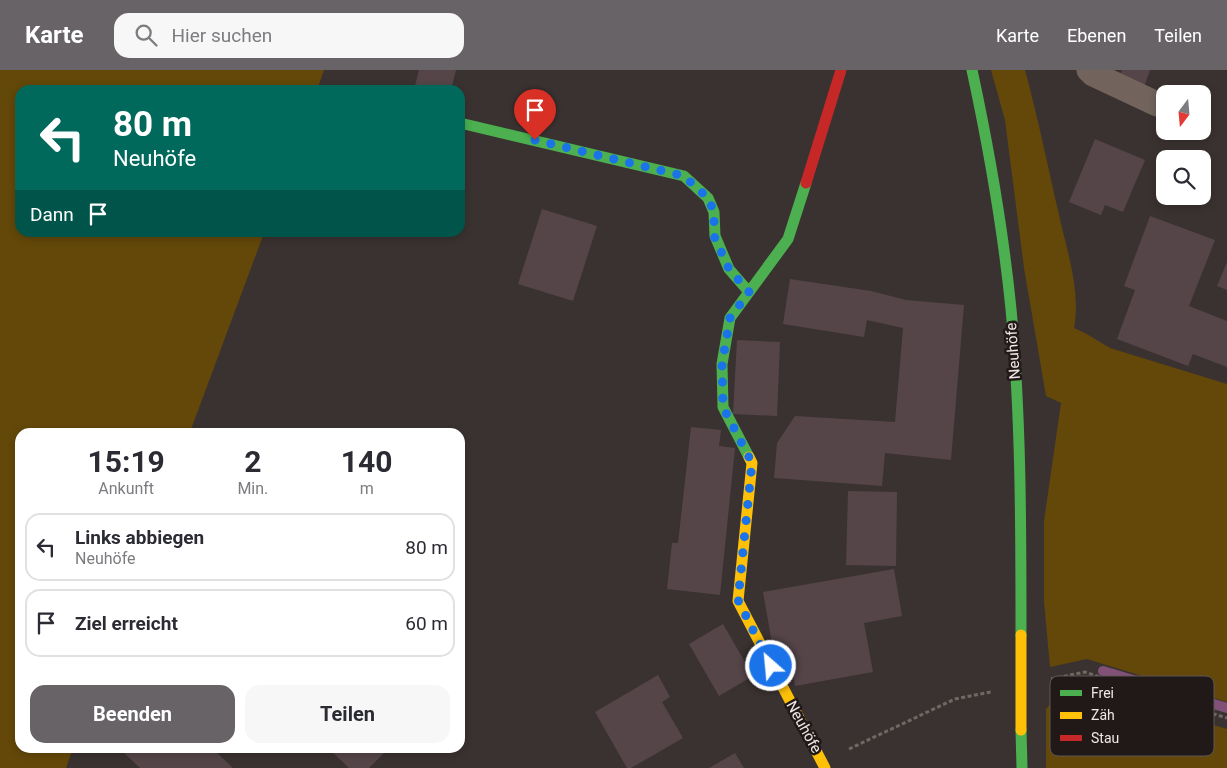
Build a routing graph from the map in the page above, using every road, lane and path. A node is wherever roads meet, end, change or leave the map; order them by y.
1 (841, 70) edge
2 (972, 70) edge
3 (1089, 70) edge
4 (1156, 104) edge
5 (465, 124) edge
6 (749, 292) junction
7 (1066, 676) edge
8 (1097, 676) edge
9 (992, 691) dead end
10 (1214, 714) edge
11 (1227, 718) edge
12 (824, 765) edge
13 (1022, 768) edge

1 - 6 street, Neuhöfe
2 - 13 street, Neuhöfe, bridge
3 - 4 street
5 - 6 street
6 - 12 street, Neuhöfe
7 - 8 path
9 - 12 path
10 - 11 path

